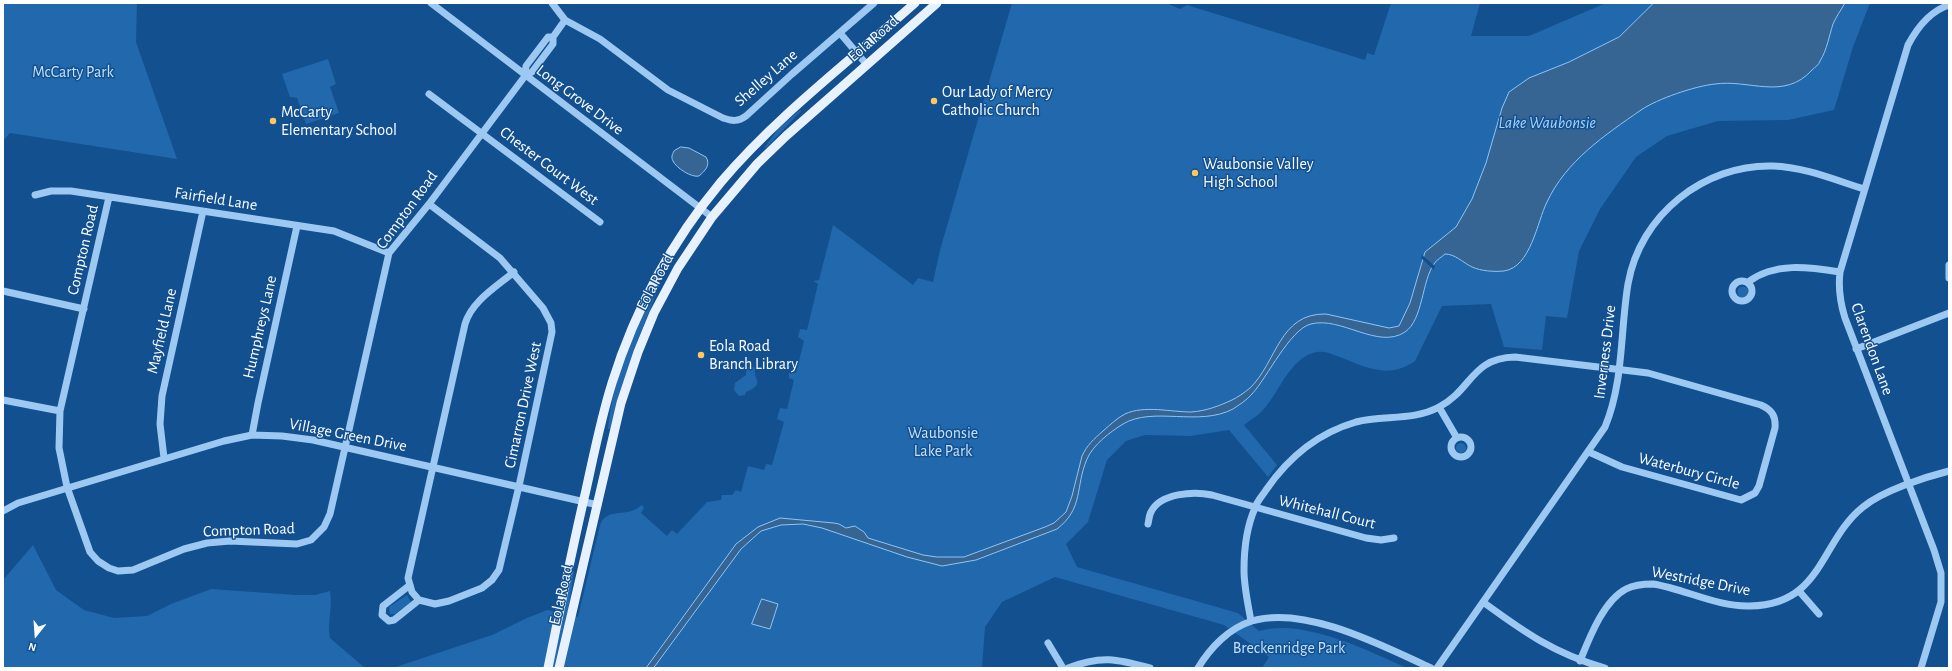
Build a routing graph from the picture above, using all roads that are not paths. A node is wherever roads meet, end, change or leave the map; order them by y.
1 (431, 3) edge
2 (552, 3) edge
3 (874, 3) edge
4 (916, 3) edge
5 (937, 3) edge
6 (1949, 5) edge
7 (565, 20) junction
8 (840, 33) junction
9 (857, 54) junction
10 (867, 65) junction
11 (525, 76) junction
12 (429, 94) dead end
13 (482, 133) junction
14 (1864, 189) junction
15 (35, 195) dead end
16 (109, 197) junction
17 (429, 204) junction
18 (700, 208) junction
19 (203, 211) junction
20 (712, 217) junction
21 (600, 222) dead end
22 (297, 226) junction
23 (389, 253) junction
24 (1949, 265) edge
25 (514, 272) junction
26 (1840, 272) junction
27 (1949, 278) edge
28 (1748, 282) dead end
29 (3, 291) edge
30 (84, 309) junction
31 (1949, 313) edge
32 (1856, 349) junction
33 (1620, 369) junction
34 (3, 400) edge
35 (1439, 407) junction
36 (60, 411) junction
37 (252, 435) junction
38 (1456, 438) dead end
39 (345, 447) junction
40 (1588, 452) junction
41 (164, 458) junction
42 (433, 467) junction
43 (1949, 470) edge
44 (1909, 484) junction
45 (519, 486) junction
46 (67, 488) junction
47 (583, 501) junction
48 (598, 505) junction
49 (1255, 507) junction
50 (3, 511) edge
51 (1148, 524) dead end
52 (1394, 538) dead end
53 (410, 585) junction
54 (1799, 591) junction
55 (418, 600) junction
56 (1482, 602) junction
57 (1819, 614) dead end
58 (1251, 621) junction
59 (1048, 644) dead end
60 (1580, 661) junction
61 (548, 668) edge
62 (559, 668) edge
63 (1063, 668) edge
64 (1068, 668) edge
65 (1150, 668) edge
66 (1198, 668) edge
67 (1431, 668) edge
68 (1437, 668) edge
69 (1605, 668) edge
70 (1921, 668) edge

1 - 11 street, Long Grove Drive
2 - 7 street
3 - 8 street, Shelley Lane
4 - 9 main road, Eola Road
5 - 10 main road, Eola Road
6 - 14 street, Clarendon Lane
7 - 8 street, Shelley Lane
7 - 11 street, Compton Road
8 - 9 street
9 - 10 street
9 - 18 main road, Eola Road
10 - 20 main road, Eola Road
11 - 13 street, Compton Road
11 - 18 street, Long Grove Drive
12 - 13 street, Chester Court West
13 - 17 street, Compton Road
13 - 21 street, Chester Court West
14 - 26 street, Clarendon Lane
14 - 33 street, Inverness Drive
15 - 16 street, Fairfield Lane
16 - 19 street, Fairfield Lane
16 - 30 street, Compton Road
17 - 23 street, Compton Road
17 - 25 street, Cimarron Drive West
18 - 20 street, Long Grove Drive
18 - 47 main road, Eola Road
19 - 22 street, Fairfield Lane
19 - 41 street, Mayfield Lane
20 - 48 main road, Eola Road
22 - 23 street, Fairfield Lane
22 - 37 street, Humphreys Lane
23 - 39 street, Compton Road
24 - 27 street
25 - 42 street
25 - 45 street, Cimarron Drive West
26 - 28 street
26 - 32 street, Clarendon Lane
29 - 30 street
30 - 36 street, Compton Road
31 - 32 street
32 - 44 street, Clarendon Lane
33 - 35 street, Waterbury Circle
33 - 40 street, Inverness Drive
33 - 40 street, Waterbury Circle
34 - 36 street
35 - 38 street
35 - 49 street
36 - 46 street, Compton Road
37 - 39 street, Village Green Drive
37 - 41 street, Village Green Drive
39 - 42 street, Village Green Drive
39 - 46 street, Compton Road
40 - 56 street, Inverness Drive
41 - 46 street, Village Green Drive
42 - 45 street, Village Green Drive
42 - 53 street
43 - 44 street, Westridge Drive
44 - 54 street, Westridge Drive
44 - 70 street, Clarendon Lane
45 - 47 street, Village Green Drive
45 - 55 street, Cimarron Drive West
46 - 50 street, Village Green Drive
47 - 48 street, Village Green Drive
47 - 61 main road, Eola Road
48 - 62 main road, Eola Road
49 - 51 street, Whitehall Court
49 - 52 street, Whitehall Court
49 - 58 street
53 - 55 street
53 - 55 street
54 - 57 street
54 - 60 street, Westridge Drive
56 - 60 street
56 - 68 street, Inverness Drive
58 - 66 street
58 - 67 street
59 - 63 street
60 - 69 street
64 - 65 street

